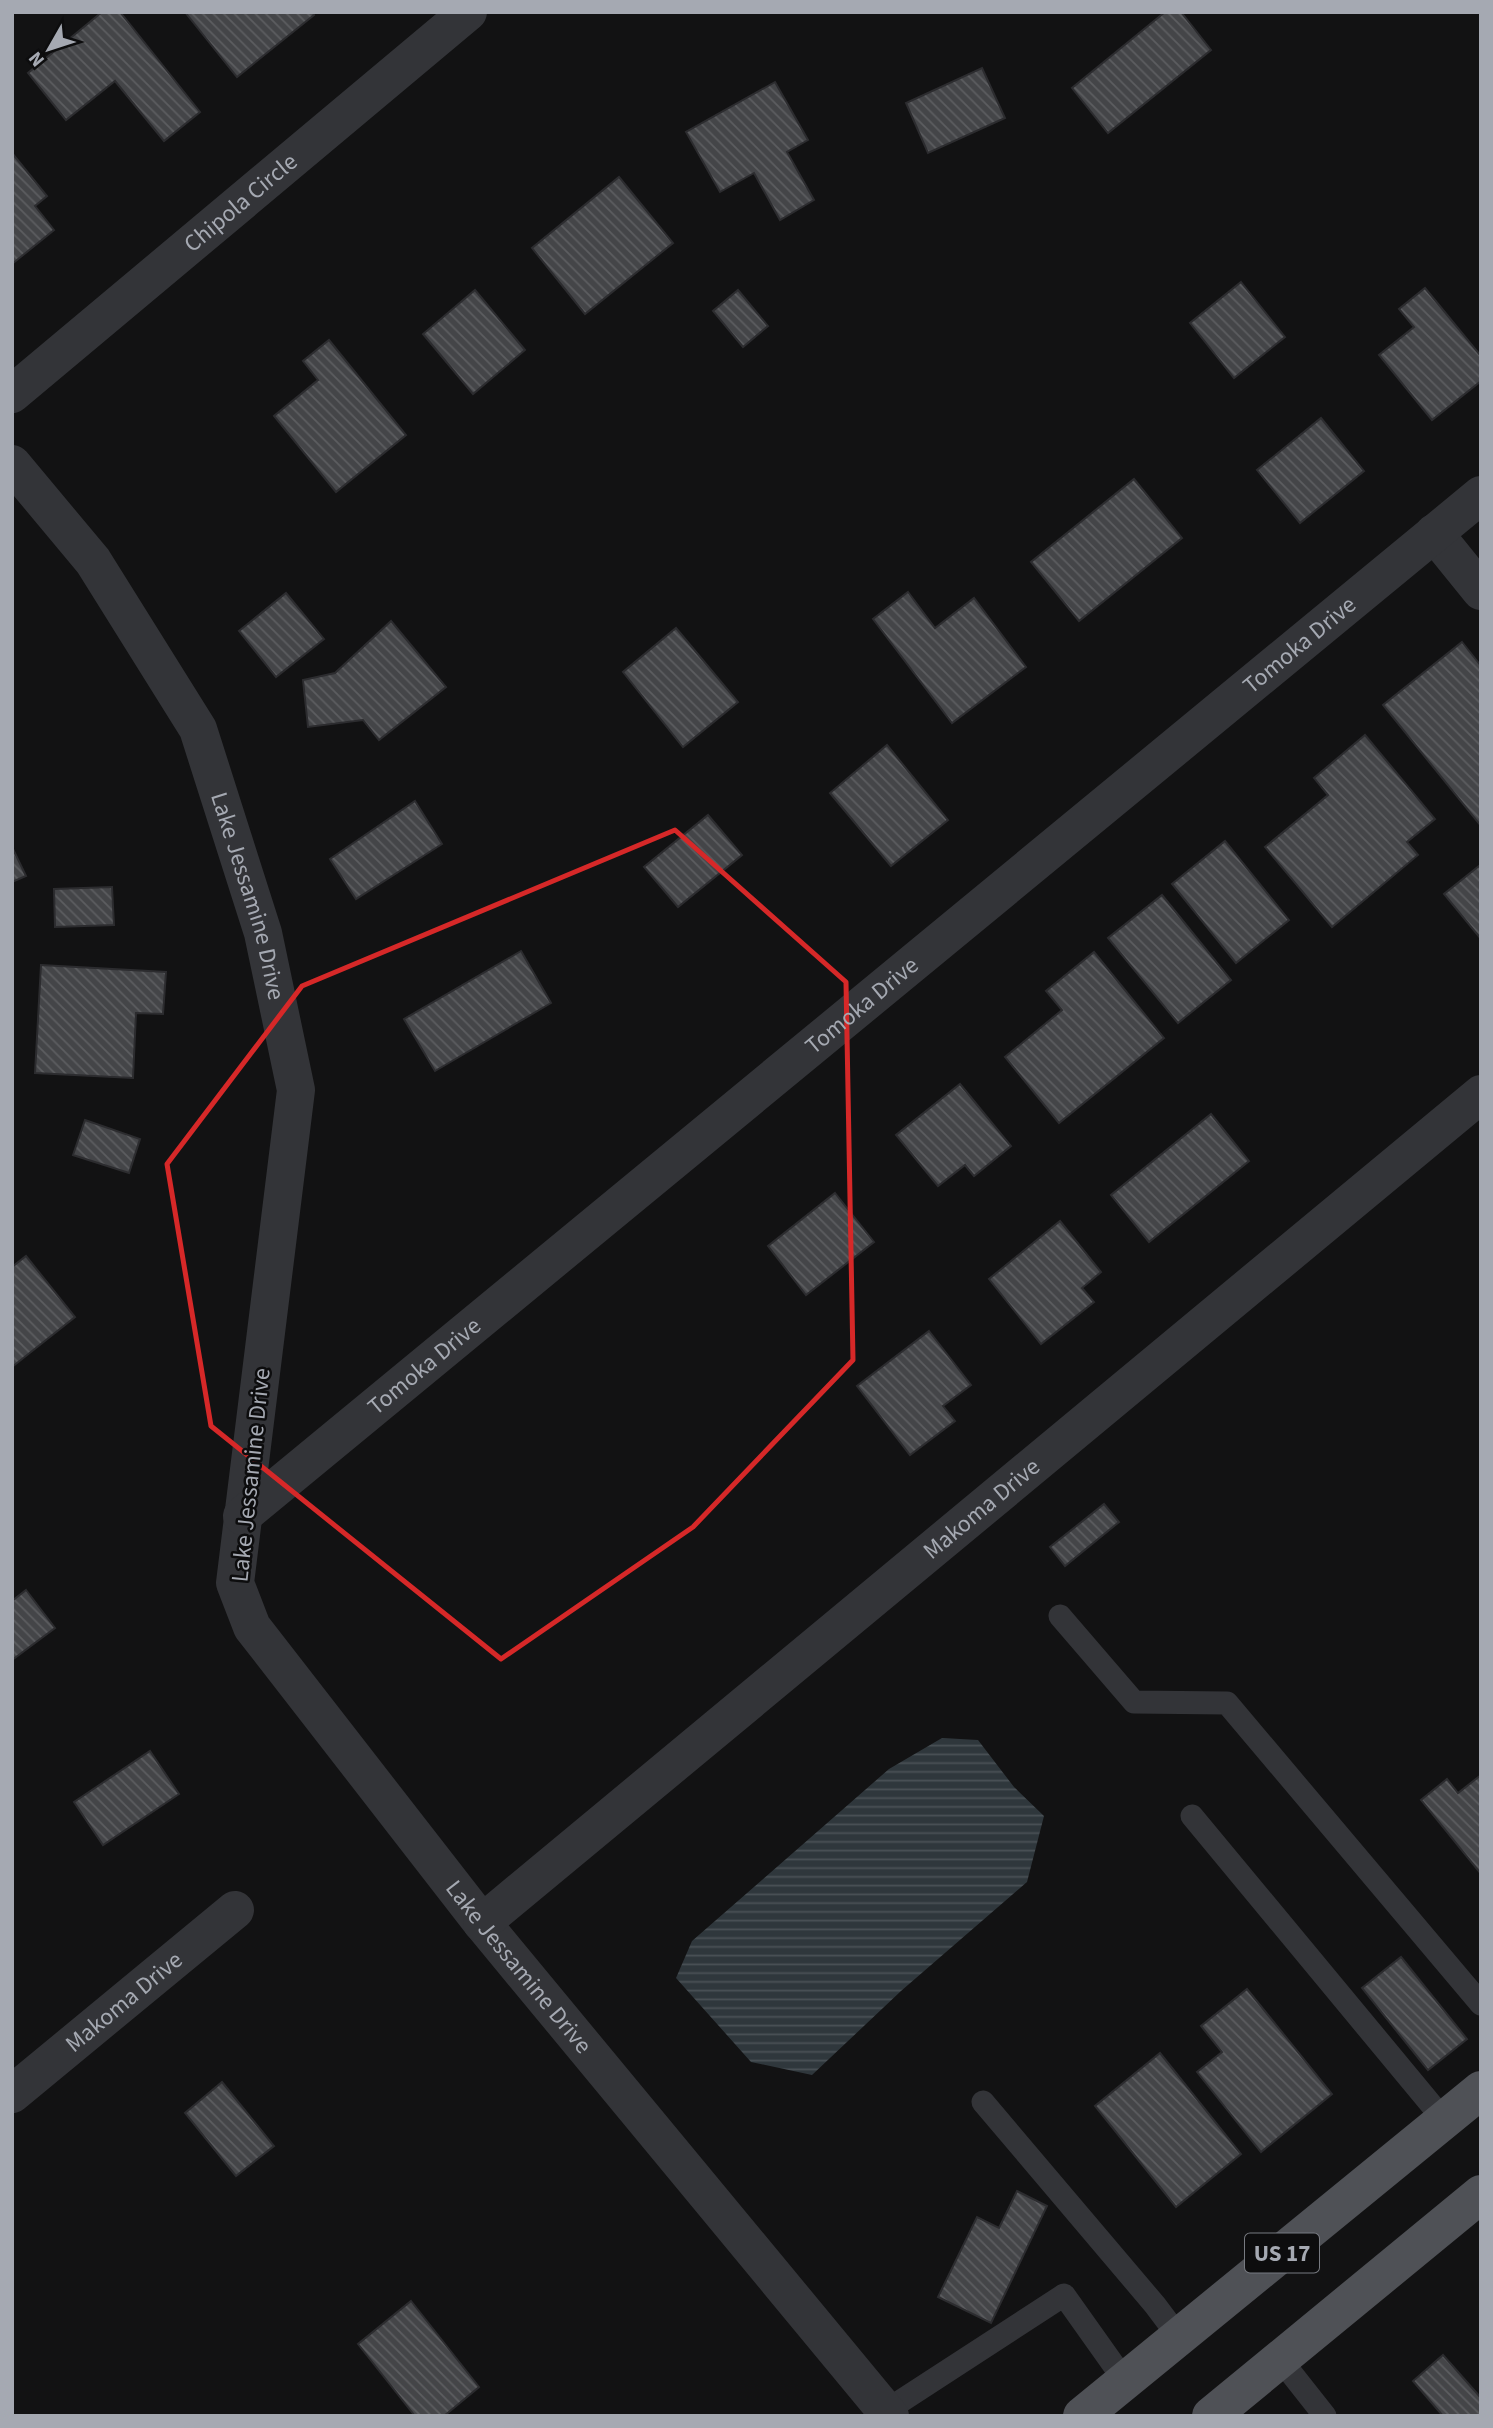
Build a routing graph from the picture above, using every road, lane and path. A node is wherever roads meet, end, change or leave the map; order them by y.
1 (468, 12) edge
2 (12, 394) edge
3 (12, 464) edge
4 (1481, 495) edge
5 (1434, 533) junction
6 (1481, 591) edge
7 (1481, 1094) edge
8 (243, 1516) junction
9 (1060, 1616) dead end
10 (1192, 1816) dead end
11 (235, 1910) dead end
12 (482, 1923) junction
13 (1481, 2004) edge
14 (1481, 2090) edge
15 (12, 2094) edge
16 (984, 2102) dead end
17 (1444, 2120) junction
18 (1481, 2194) edge
19 (1179, 2337) junction
20 (1280, 2359) junction
21 (1125, 2381) junction
22 (885, 2414) edge
23 (1082, 2416) edge
24 (1211, 2416) edge
25 (1325, 2416) edge

1 - 2 street, Chipola Circle
3 - 8 street, Lake Jessamine Drive
4 - 5 street, Tomoka Drive
5 - 6 street
5 - 8 street, Tomoka Drive
7 - 12 street, Makoma Drive
8 - 12 street, Lake Jessamine Drive
9 - 13 lane
10 - 17 lane
11 - 15 street, Makoma Drive
12 - 22 street, Lake Jessamine Drive
14 - 17 main road, US 17
16 - 19 lane
17 - 19 main road, US 17
18 - 20 main road
19 - 21 main road, US 17
20 - 24 main road
20 - 25 lane
21 - 22 lane
21 - 23 main road, US 17

